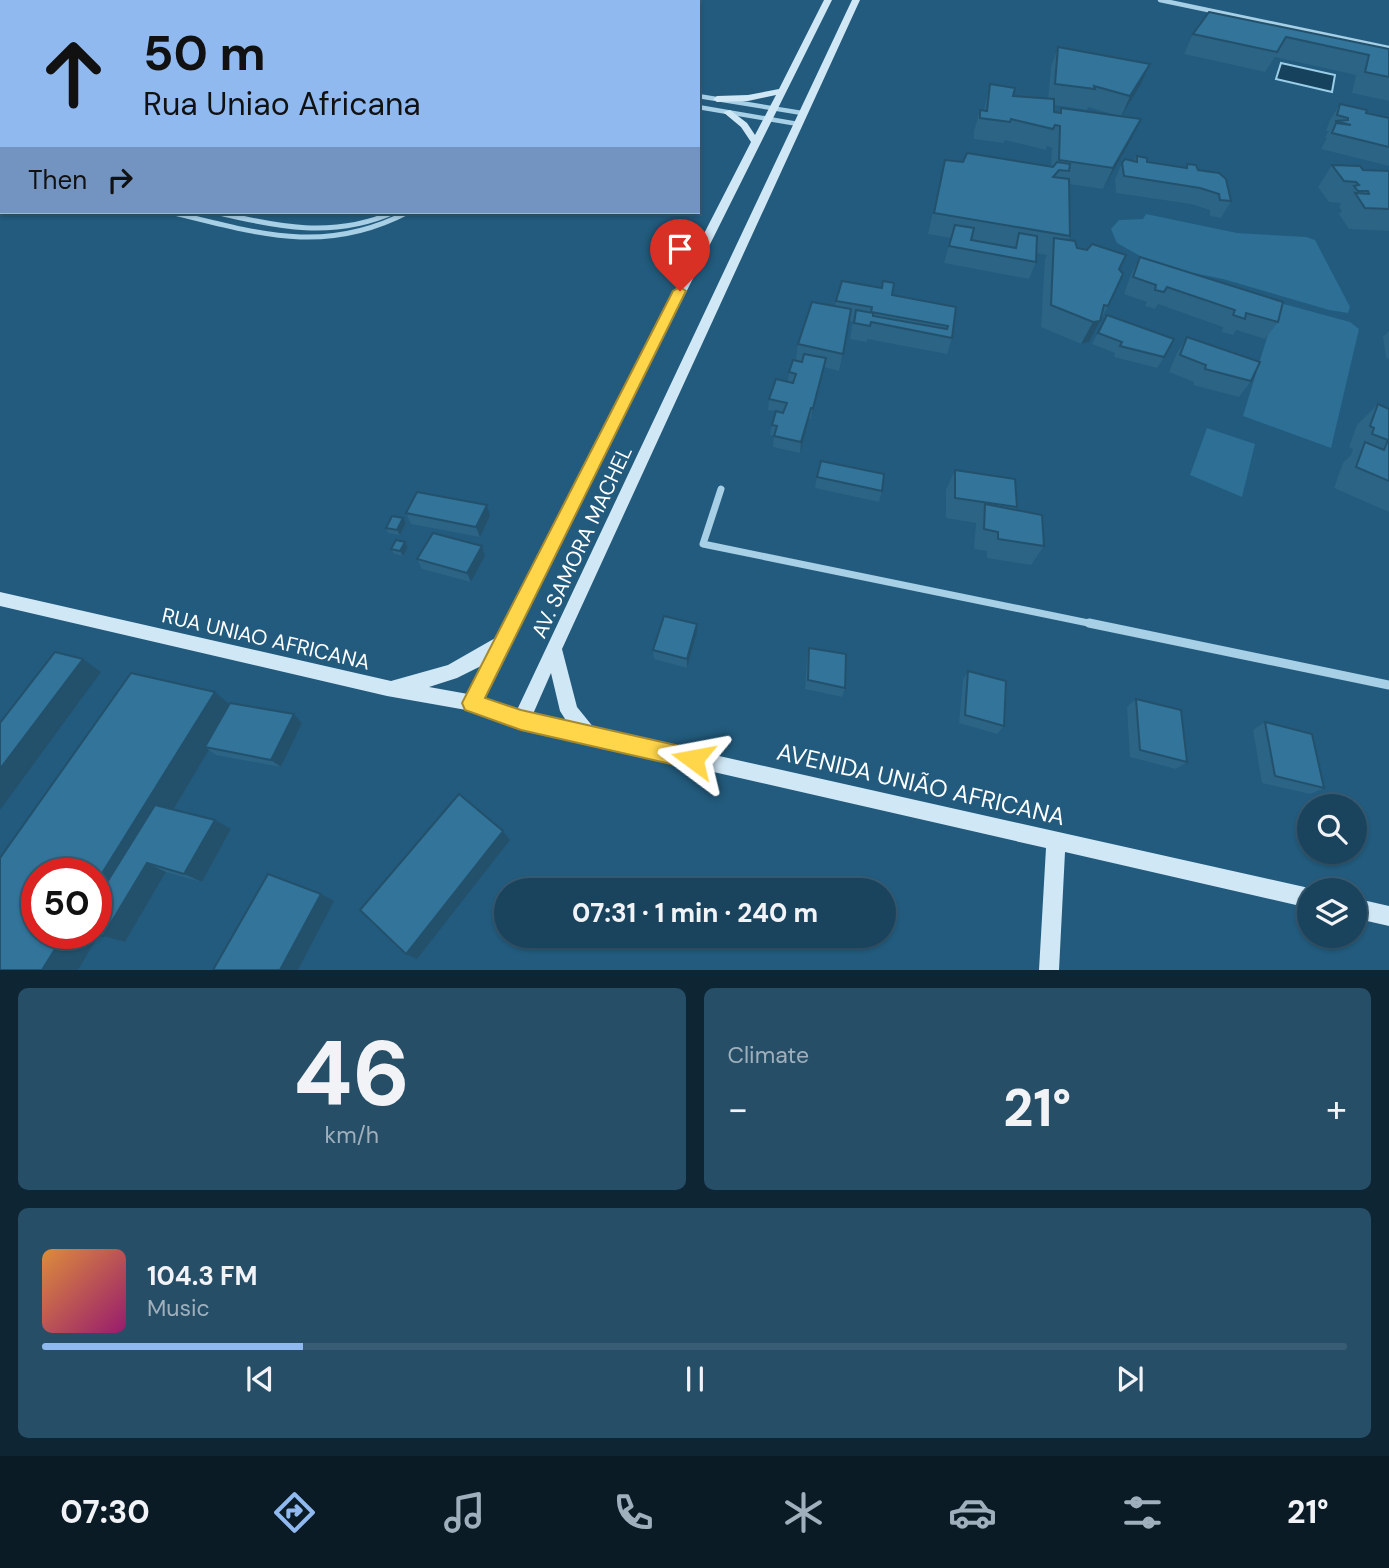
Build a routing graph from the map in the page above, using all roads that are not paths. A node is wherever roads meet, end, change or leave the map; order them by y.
1 (828, 0) edge
2 (856, 0) edge
3 (1160, 0) edge
4 (1389, 48) edge
5 (781, 91) junction
6 (700, 96) edge
7 (717, 99) junction
8 (700, 107) edge
9 (727, 112) junction
10 (771, 113) junction
11 (800, 118) junction
12 (755, 141) junction
13 (179, 214) edge
14 (224, 214) edge
15 (390, 214) edge
16 (404, 214) edge
17 (721, 489) dead end
18 (0, 598) edge
19 (504, 640) junction
20 (554, 649) junction
21 (1389, 685) edge
22 (387, 688) junction
23 (472, 703) junction
24 (521, 720) junction
25 (589, 735) junction
26 (1056, 841) junction
27 (1297, 895) edge
28 (1367, 911) edge
29 (1389, 916) edge
30 (1049, 966) edge

1 - 5 main road, AV. SAMORA MACHEL
2 - 11 main road, AV. SAMORA MACHEL
3 - 4 street
5 - 7 main road
5 - 10 main road, AV. SAMORA MACHEL
6 - 7 street
7 - 10 street
8 - 9 street
9 - 10 street
9 - 12 main road
10 - 11 street
10 - 11 street
10 - 12 main road, AV. SAMORA MACHEL
11 - 20 main road, AV. SAMORA MACHEL
12 - 19 main road, AV. SAMORA MACHEL
13 - 16 street
14 - 15 street
17 - 21 street
18 - 22 main road, RUA UNIAO AFRICANA
19 - 22 main road
19 - 23 main road, AV. SAMORA MACHEL
20 - 24 main road, AV. SAMORA MACHEL
20 - 25 main road
22 - 23 main road, RUA UNIAO AFRICANA
23 - 24 main road, RUA UNIAO AFRICANA
24 - 25 main road, AVENIDA UNIÃO AFRICANA
25 - 26 main road, AVENIDA UNIÃO AFRICANA
26 - 27 main road, AVENIDA UNIÃO AFRICANA
26 - 30 main road
28 - 29 main road

